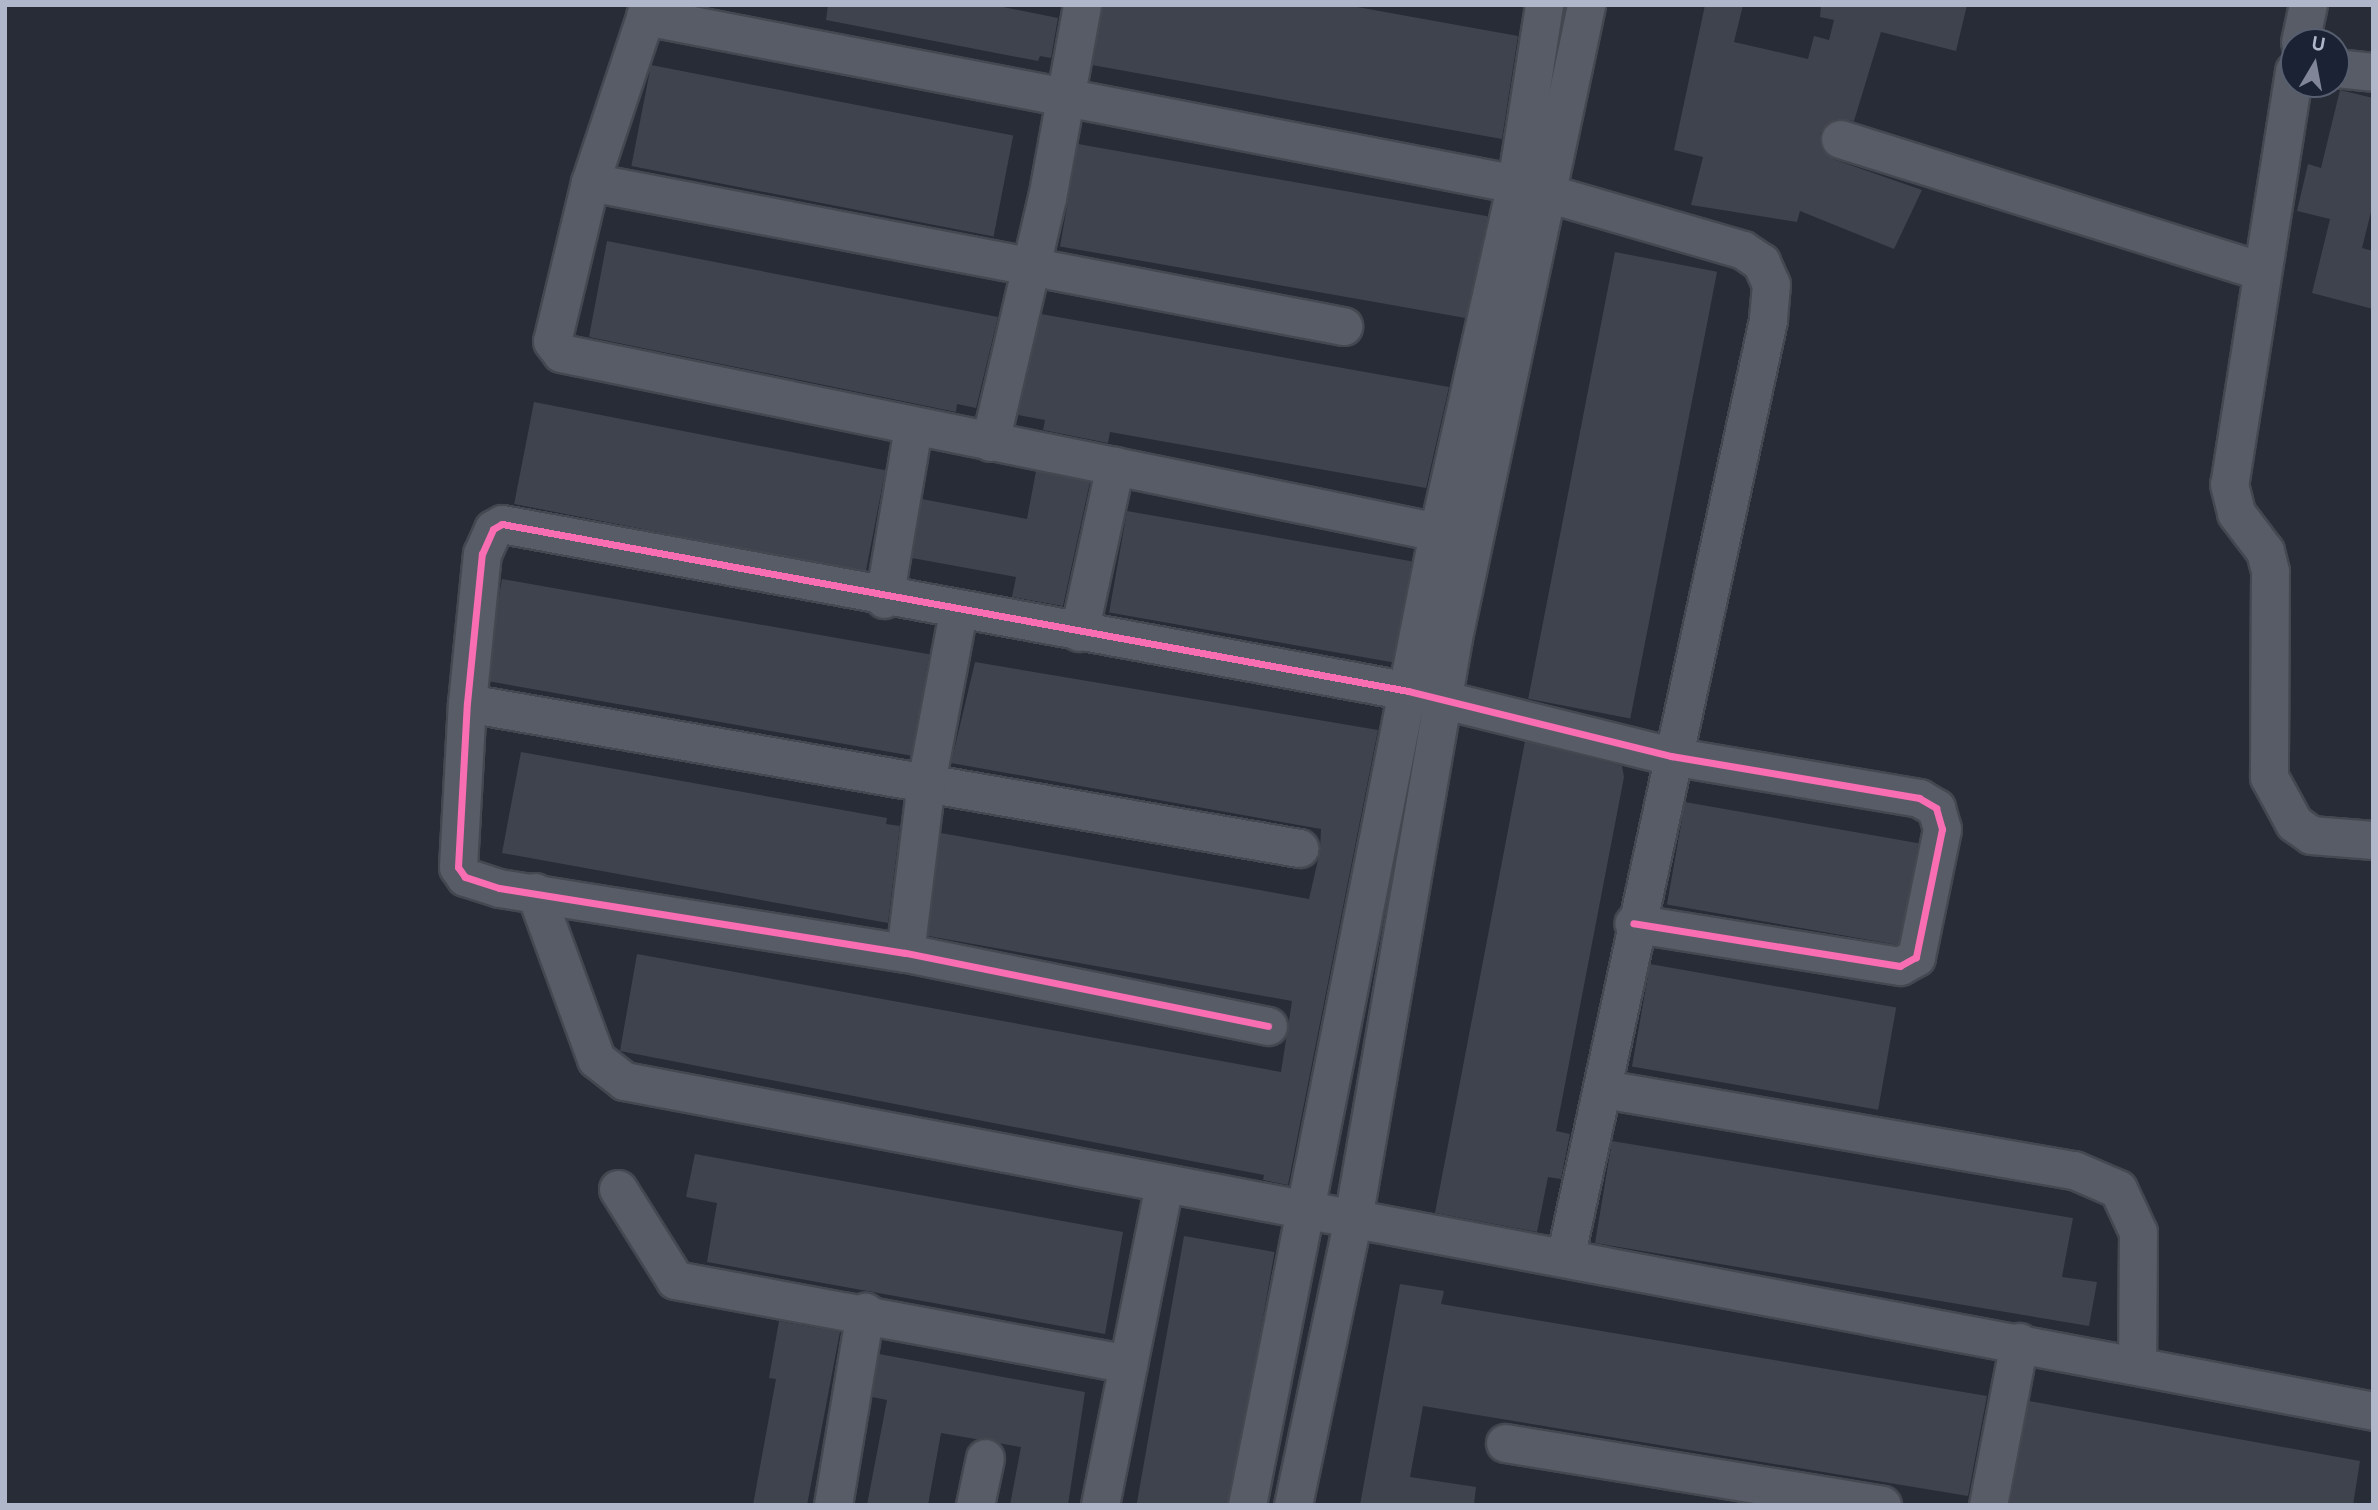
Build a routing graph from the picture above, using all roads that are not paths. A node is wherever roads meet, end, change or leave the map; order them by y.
1 (1082, 5) edge
2 (1586, 5) edge
3 (2308, 5) edge
4 (1540, 6) edge
5 (647, 10) edge
6 (2303, 28) edge
7 (2350, 70) edge
8 (2373, 72) edge
9 (1066, 93) junction
10 (2290, 98) edge
11 (1840, 139) dead end
12 (590, 182) junction
13 (1516, 184) junction
14 (1550, 195) junction
15 (1028, 269) junction
16 (2261, 271) junction
17 (1343, 326) dead end
18 (913, 428) junction
19 (990, 442) junction
20 (1115, 466) junction
21 (1438, 532) junction
22 (884, 599) junction
23 (958, 612) junction
24 (1079, 632) junction
25 (1425, 694) junction
26 (467, 703) junction
27 (1671, 756) junction
28 (926, 783) junction
29 (2373, 840) edge
30 (1299, 848) dead end
31 (535, 892) junction
32 (1633, 923) junction
33 (905, 953) junction
34 (1268, 1026) dead end
35 (1604, 1089) junction
36 (1164, 1185) junction
37 (618, 1189) dead end
38 (1308, 1210) junction
39 (1353, 1219) junction
40 (1564, 1258) junction
41 (865, 1312) junction
42 (2019, 1342) junction
43 (1128, 1364) junction
44 (2137, 1365) junction
45 (2373, 1411) edge
46 (1504, 1443) dead end
47 (985, 1458) dead end
48 (833, 1505) edge
49 (975, 1505) edge
50 (1100, 1505) edge
51 (1247, 1505) edge
52 (1293, 1505) edge
53 (1882, 1505) edge
54 (1988, 1505) edge

1 - 9 street
2 - 14 street
3 - 6 street
4 - 13 street
5 - 9 street
5 - 12 street
7 - 8 street
9 - 13 street
9 - 15 street
10 - 16 street
11 - 16 street
12 - 15 street
12 - 18 street
13 - 14 street
13 - 21 street
14 - 25 street
14 - 27 street
15 - 17 street
15 - 19 street
16 - 29 street
18 - 19 street
18 - 22 street
19 - 20 street
20 - 21 street
20 - 24 street
21 - 25 street
22 - 23 street
22 - 26 street
23 - 24 street
23 - 28 street
24 - 25 street
25 - 27 street
25 - 38 street
25 - 39 street
26 - 28 street
26 - 31 street
27 - 32 street
27 - 32 street
28 - 30 street
28 - 33 street
31 - 33 street
31 - 36 street
32 - 35 street
33 - 34 street
35 - 40 street
35 - 44 street
36 - 38 street
36 - 43 street
37 - 41 street
38 - 39 street
38 - 51 street
39 - 40 street
39 - 52 street
40 - 42 street
41 - 43 street
41 - 48 street
42 - 44 street
42 - 54 street
43 - 50 street
44 - 45 street
46 - 53 street
47 - 49 street

